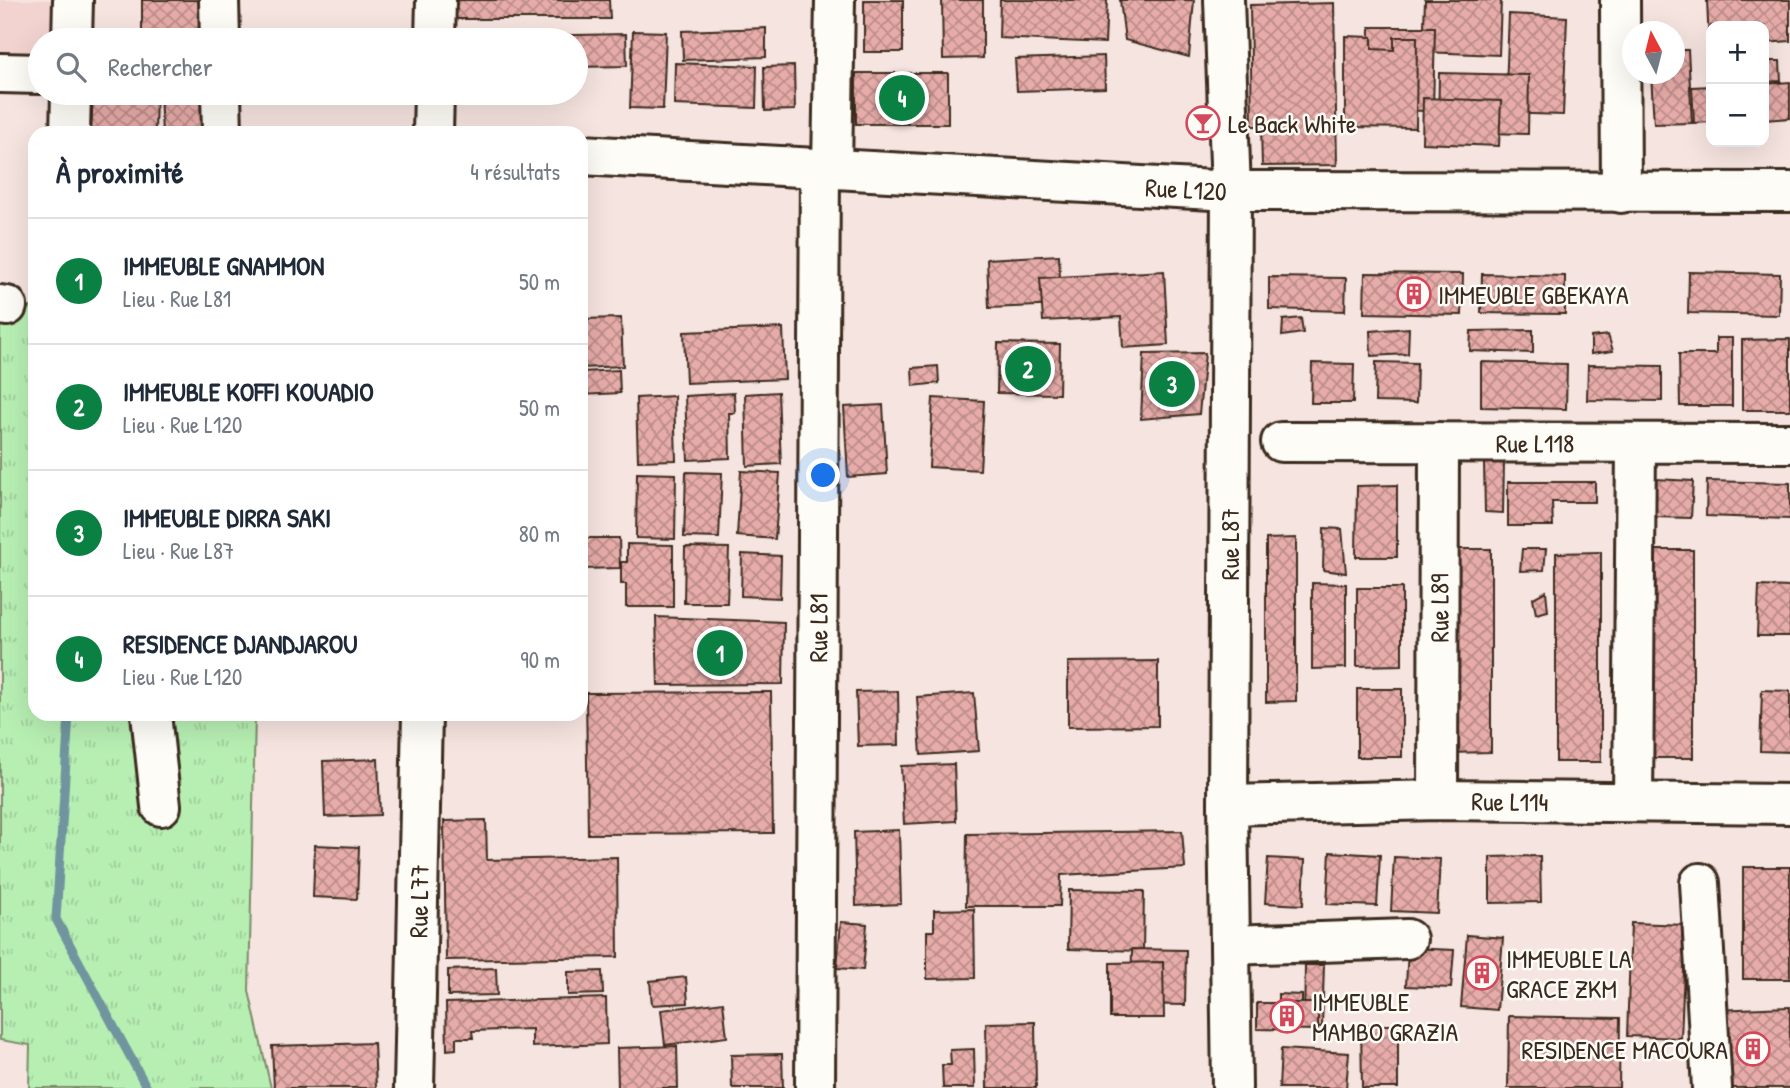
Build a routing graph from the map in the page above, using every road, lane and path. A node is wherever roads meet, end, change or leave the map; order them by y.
1 (73, 0) edge
2 (219, 0) edge
3 (436, 0) edge
4 (835, 0) edge
5 (1224, 0) edge
6 (1620, 0) edge
7 (72, 28) edge
8 (220, 28) edge
9 (435, 28) edge
10 (0, 74) edge
11 (28, 74) edge
12 (71, 105) edge
13 (221, 105) edge
14 (434, 105) edge
15 (70, 126) edge
16 (222, 126) edge
17 (433, 126) edge
18 (588, 155) edge
19 (826, 167) junction
20 (1231, 191) junction
21 (1790, 192) edge
22 (1621, 193) junction
23 (1281, 442) dead end
24 (1439, 442) junction
25 (1790, 443) edge
26 (1636, 444) junction
27 (151, 721) edge
28 (422, 721) edge
29 (1438, 786) junction
30 (1633, 802) junction
31 (1790, 804) edge
32 (1228, 805) junction
33 (161, 806) dead end
34 (1700, 883) dead end
35 (1406, 939) dead end
36 (1230, 946) junction
37 (414, 1088) edge
38 (815, 1088) edge
39 (1232, 1088) edge
40 (1712, 1088) edge

1 - 7 street
2 - 8 street
3 - 9 street
4 - 19 street, Rue L81
5 - 20 street, Rue L87
6 - 22 street
10 - 11 street
12 - 15 street
13 - 16 street
14 - 17 street
18 - 19 street, Rue L120
19 - 20 street, Rue L120
19 - 38 street, Rue L81
20 - 22 street, Rue L120
20 - 32 street, Rue L87
21 - 22 street, Rue L120
23 - 24 street, Rue L118
24 - 26 street, Rue L118
24 - 29 street, Rue L89
25 - 26 street, Rue L118
26 - 30 street
27 - 33 street
28 - 37 street, Rue L77
29 - 30 street, Rue L114
29 - 32 street, Rue L114
30 - 31 street, Rue L114
32 - 36 street, Rue L87
34 - 40 street
35 - 36 street
36 - 39 street, Rue L87

